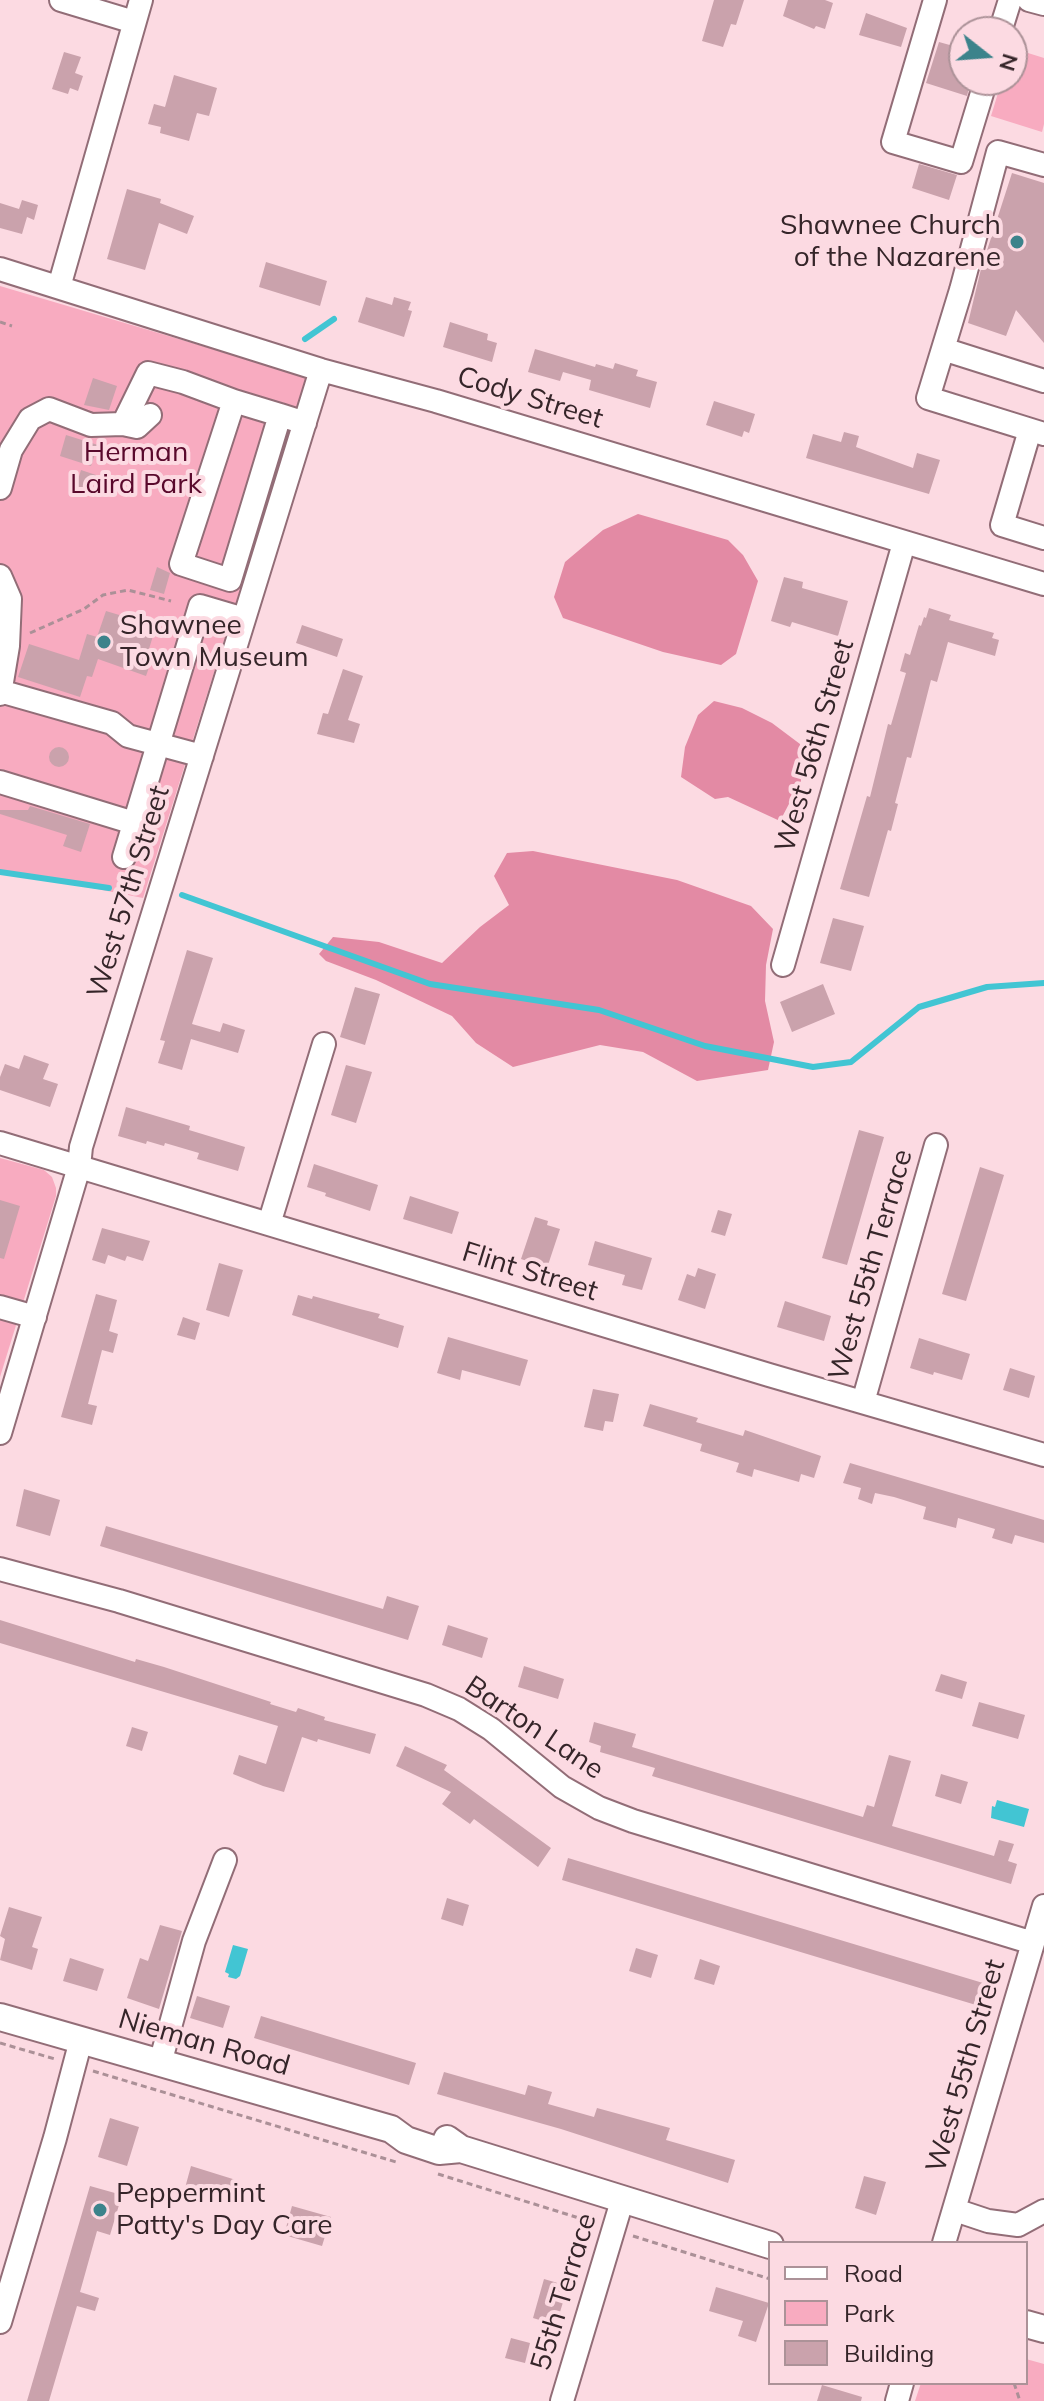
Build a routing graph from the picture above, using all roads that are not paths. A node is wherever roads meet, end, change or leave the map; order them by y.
1 (61, 0) edge
2 (935, 0) edge
3 (1029, 0) edge
4 (1044, 4) edge
5 (138, 11) edge
6 (981, 96) edge
7 (1044, 165) edge
8 (0, 269) edge
9 (59, 287) junction
10 (943, 349) junction
11 (321, 370) junction
12 (1044, 381) edge
13 (234, 401) junction
14 (150, 415) dead end
15 (280, 415) junction
16 (305, 423) junction
17 (123, 424) junction
18 (1037, 432) edge
19 (0, 488) edge
20 (1044, 538) edge
21 (904, 543) junction
22 (0, 576) edge
23 (1043, 579) edge
24 (244, 619) junction
25 (0, 692) edge
26 (158, 744) junction
27 (202, 756) junction
28 (0, 782) edge
29 (134, 823) junction
30 (124, 857) dead end
31 (783, 965) dead end
32 (324, 1044) dead end
33 (0, 1143) edge
34 (936, 1145) dead end
35 (79, 1167) junction
36 (269, 1224) junction
37 (0, 1307) edge
38 (35, 1317) junction
39 (863, 1402) junction
40 (0, 1431) edge
41 (1044, 1455) edge
42 (0, 1569) edge
43 (225, 1860) dead end
44 (1044, 1906) edge
45 (1033, 1943) junction
46 (0, 2017) edge
47 (81, 2040) junction
48 (160, 2063) junction
49 (622, 2201) junction
50 (955, 2210) junction
51 (1044, 2211) edge
52 (945, 2241) edge
53 (768, 2244) edge
54 (0, 2322) edge
55 (562, 2401) edge

1 - 5 street
2 - 6 street
3 - 4 street
5 - 9 street
7 - 10 street
8 - 9 street, Cody Street
9 - 11 street, Cody Street
10 - 12 street
10 - 18 street
11 - 16 street, West 57th Street
11 - 21 street, Cody Street
13 - 15 street
13 - 15 street
13 - 17 street
14 - 17 street
15 - 16 street
16 - 24 street, West 57th Street
17 - 19 street
18 - 20 street
21 - 23 street, Cody Street
21 - 31 street, West 56th Street
22 - 25 street
24 - 26 street
24 - 27 street, West 57th Street
25 - 26 street
26 - 27 street
26 - 29 street
27 - 35 street, West 57th Street
28 - 29 street
29 - 30 street
32 - 36 street
33 - 35 street, Flint Street
34 - 39 street, West 55th Terrace
35 - 36 street, Flint Street
35 - 38 street, West 57th Street
36 - 39 street, Flint Street
37 - 38 street
38 - 40 street, West 57th Street
39 - 41 street, Flint Street
42 - 45 street, Barton Lane
43 - 48 street
44 - 45 street, West 55th Street
45 - 50 street, West 55th Street
46 - 47 main road, Nieman Road
47 - 48 main road, Nieman Road
47 - 54 street
48 - 49 main road, Nieman Road
49 - 53 main road, Nieman Road
49 - 55 street, 55th Terrace
50 - 51 street
50 - 52 street, West 55th Street

